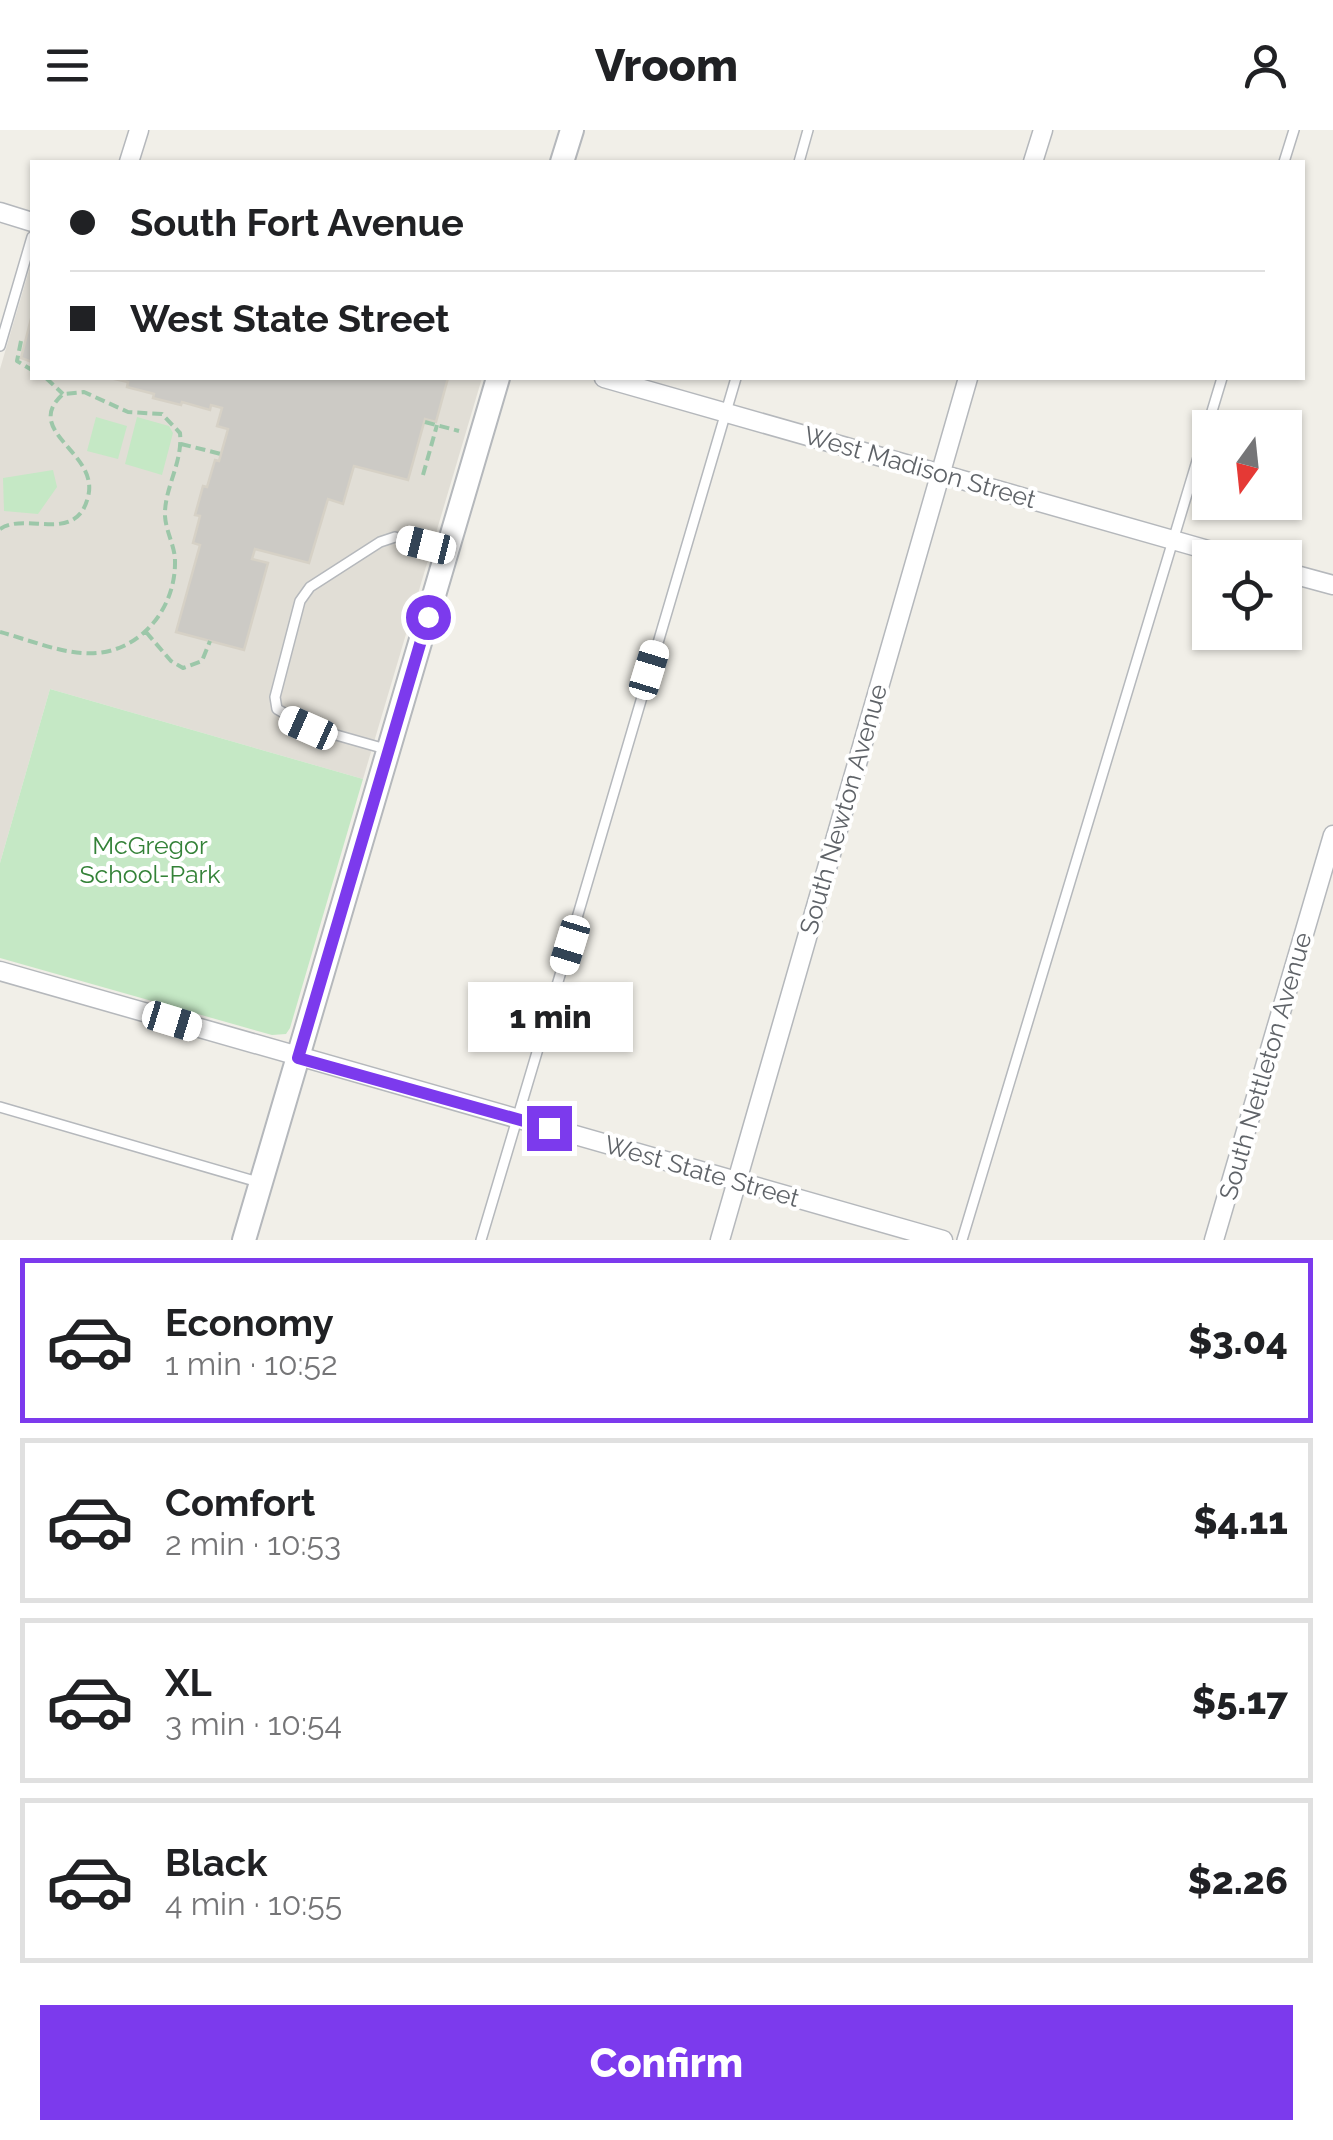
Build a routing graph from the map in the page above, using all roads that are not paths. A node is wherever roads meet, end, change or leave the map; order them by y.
1 (139, 130) edge
2 (572, 130) edge
3 (808, 130) edge
4 (1043, 130) edge
5 (1294, 130) edge
6 (131, 160) edge
7 (563, 160) edge
8 (800, 160) edge
9 (1034, 160) edge
10 (1285, 160) edge
11 (0, 212) edge
12 (30, 221) edge
13 (30, 245) edge
14 (0, 346) edge
15 (497, 380) edge
16 (611, 380) edge
17 (735, 380) edge
18 (967, 380) edge
19 (1221, 380) edge
20 (726, 412) junction
21 (940, 472) junction
22 (1172, 539) junction
23 (1192, 545) edge
24 (447, 550) junction
25 (1302, 577) edge
26 (1333, 586) edge
27 (388, 750) junction
28 (1333, 836) edge
29 (0, 971) edge
30 (298, 1058) junction
31 (0, 1107) edge
32 (517, 1120) junction
33 (738, 1181) junction
34 (261, 1183) junction
35 (244, 1240) edge
36 (480, 1240) edge
37 (720, 1240) edge
38 (943, 1240) edge
39 (962, 1240) edge
40 (1214, 1240) edge

1 - 6 street
2 - 7 street
3 - 8 lane
4 - 9 street
5 - 10 lane
11 - 12 street
13 - 14 lane
15 - 24 street
16 - 20 street, West Madison Street
17 - 20 lane
18 - 21 street, South Newton Avenue
19 - 22 lane
20 - 21 street, West Madison Street
20 - 32 lane
21 - 22 street, West Madison Street
21 - 33 street, South Newton Avenue
22 - 23 street, West Madison Street
22 - 39 lane
24 - 27 street
24 - 27 lane
25 - 26 street
27 - 30 street
28 - 40 street, South Nettleton Avenue
29 - 30 street, West State Street
30 - 32 street, West State Street
30 - 34 street
31 - 34 lane
32 - 33 street, West State Street
32 - 36 lane
33 - 37 street, South Newton Avenue
33 - 38 street, West State Street
34 - 35 street

